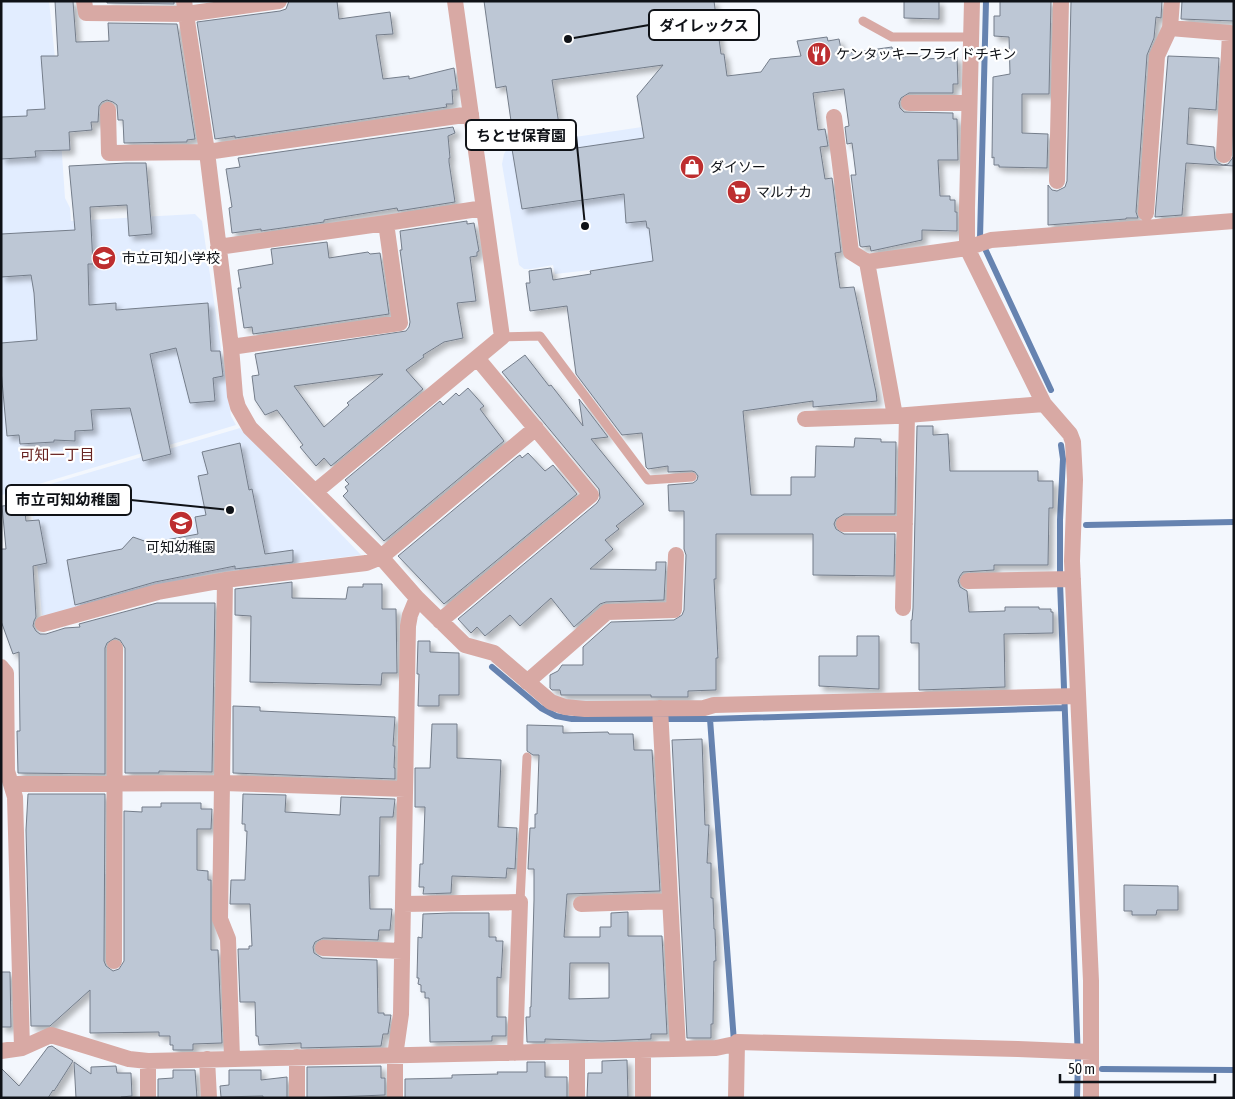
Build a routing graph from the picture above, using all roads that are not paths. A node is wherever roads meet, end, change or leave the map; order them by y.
1 (84, 1) edge
2 (279, 1) edge
3 (455, 1) edge
4 (972, 1) edge
5 (1061, 1) edge
6 (1172, 1) edge
7 (185, 7) edge
8 (863, 21) dead end
9 (1170, 28) junction
10 (971, 37) junction
11 (969, 102) junction
12 (909, 103) dead end
13 (108, 110) dead end
14 (471, 114) junction
15 (834, 117) dead end
16 (207, 152) junction
17 (1224, 155) dead end
18 (1057, 180) dead end
19 (484, 208) junction
20 (1146, 213) dead end
21 (1234, 221) edge
22 (386, 223) junction
23 (979, 244) junction
24 (218, 247) junction
25 (867, 262) junction
26 (502, 337) junction
27 (231, 347) junction
28 (477, 358) junction
29 (1044, 404) junction
30 (901, 416) junction
31 (805, 419) dead end
32 (536, 428) junction
33 (692, 478) dead end
34 (315, 492) junction
35 (844, 524) dead end
36 (905, 524) junction
37 (676, 555) dead end
38 (381, 557) junction
39 (1064, 579) junction
40 (225, 580) junction
41 (968, 581) dead end
42 (417, 598) junction
43 (903, 608) dead end
44 (440, 621) junction
45 (43, 624) dead end
46 (115, 648) dead end
47 (1, 668) edge
48 (527, 682) junction
49 (1068, 696) junction
50 (661, 716) junction
51 (526, 757) dead end
52 (222, 783) junction
53 (11, 784) junction
54 (115, 785) junction
55 (405, 789) junction
56 (670, 901) junction
57 (520, 902) junction
58 (403, 904) junction
59 (581, 904) dead end
60 (323, 948) dead end
61 (402, 951) junction
62 (114, 961) dead end
63 (734, 1045) junction
64 (22, 1048) junction
65 (678, 1049) junction
66 (643, 1050) junction
67 (1, 1051) edge
68 (577, 1052) junction
69 (1082, 1052) junction
70 (515, 1054) junction
71 (395, 1056) junction
72 (297, 1057) junction
73 (232, 1058) junction
74 (207, 1059) junction
75 (148, 1061) junction
76 (148, 1098) edge
77 (209, 1098) edge
78 (297, 1098) edge
79 (395, 1098) edge
80 (577, 1098) edge
81 (643, 1098) edge
82 (736, 1098) edge
83 (1091, 1098) edge

1 - 7 street
2 - 7 street
3 - 14 street
4 - 10 street
5 - 18 street
6 - 9 street
7 - 16 street
8 - 10 lane
9 - 17 street
9 - 20 street
10 - 11 street
11 - 12 street
11 - 23 street
13 - 16 street
14 - 16 street
14 - 19 street
15 - 25 street
16 - 24 street
19 - 22 street
19 - 26 street
21 - 23 street
22 - 24 street
22 - 27 street
23 - 25 street
23 - 29 street
24 - 27 street
25 - 30 street
26 - 28 street
26 - 33 lane
27 - 34 street
28 - 32 street
28 - 34 street
29 - 30 street
29 - 39 street
30 - 31 street
30 - 36 street
32 - 38 street
32 - 44 street
34 - 38 street
35 - 36 street
36 - 43 street
37 - 48 street
38 - 40 street
38 - 42 street
39 - 41 street
39 - 49 street
40 - 45 street
40 - 52 street
42 - 44 street
42 - 55 street
44 - 48 street
46 - 54 street
47 - 53 street
48 - 50 street
49 - 50 street
49 - 69 street
50 - 56 street
51 - 57 lane
52 - 54 street
52 - 55 street
52 - 73 street
53 - 54 street
53 - 64 street
54 - 62 street
55 - 58 street
56 - 59 street
56 - 65 street
57 - 58 street
57 - 70 street
58 - 61 street
60 - 61 street
61 - 71 street
63 - 65 street
63 - 69 street
63 - 82 street
64 - 67 street
64 - 75 street
65 - 66 street
66 - 68 street
66 - 81 street
68 - 70 street
68 - 80 street
69 - 83 street
70 - 71 street
71 - 72 street
71 - 79 street
72 - 73 street
72 - 78 street
73 - 74 street
74 - 75 street
74 - 77 street
75 - 76 street

